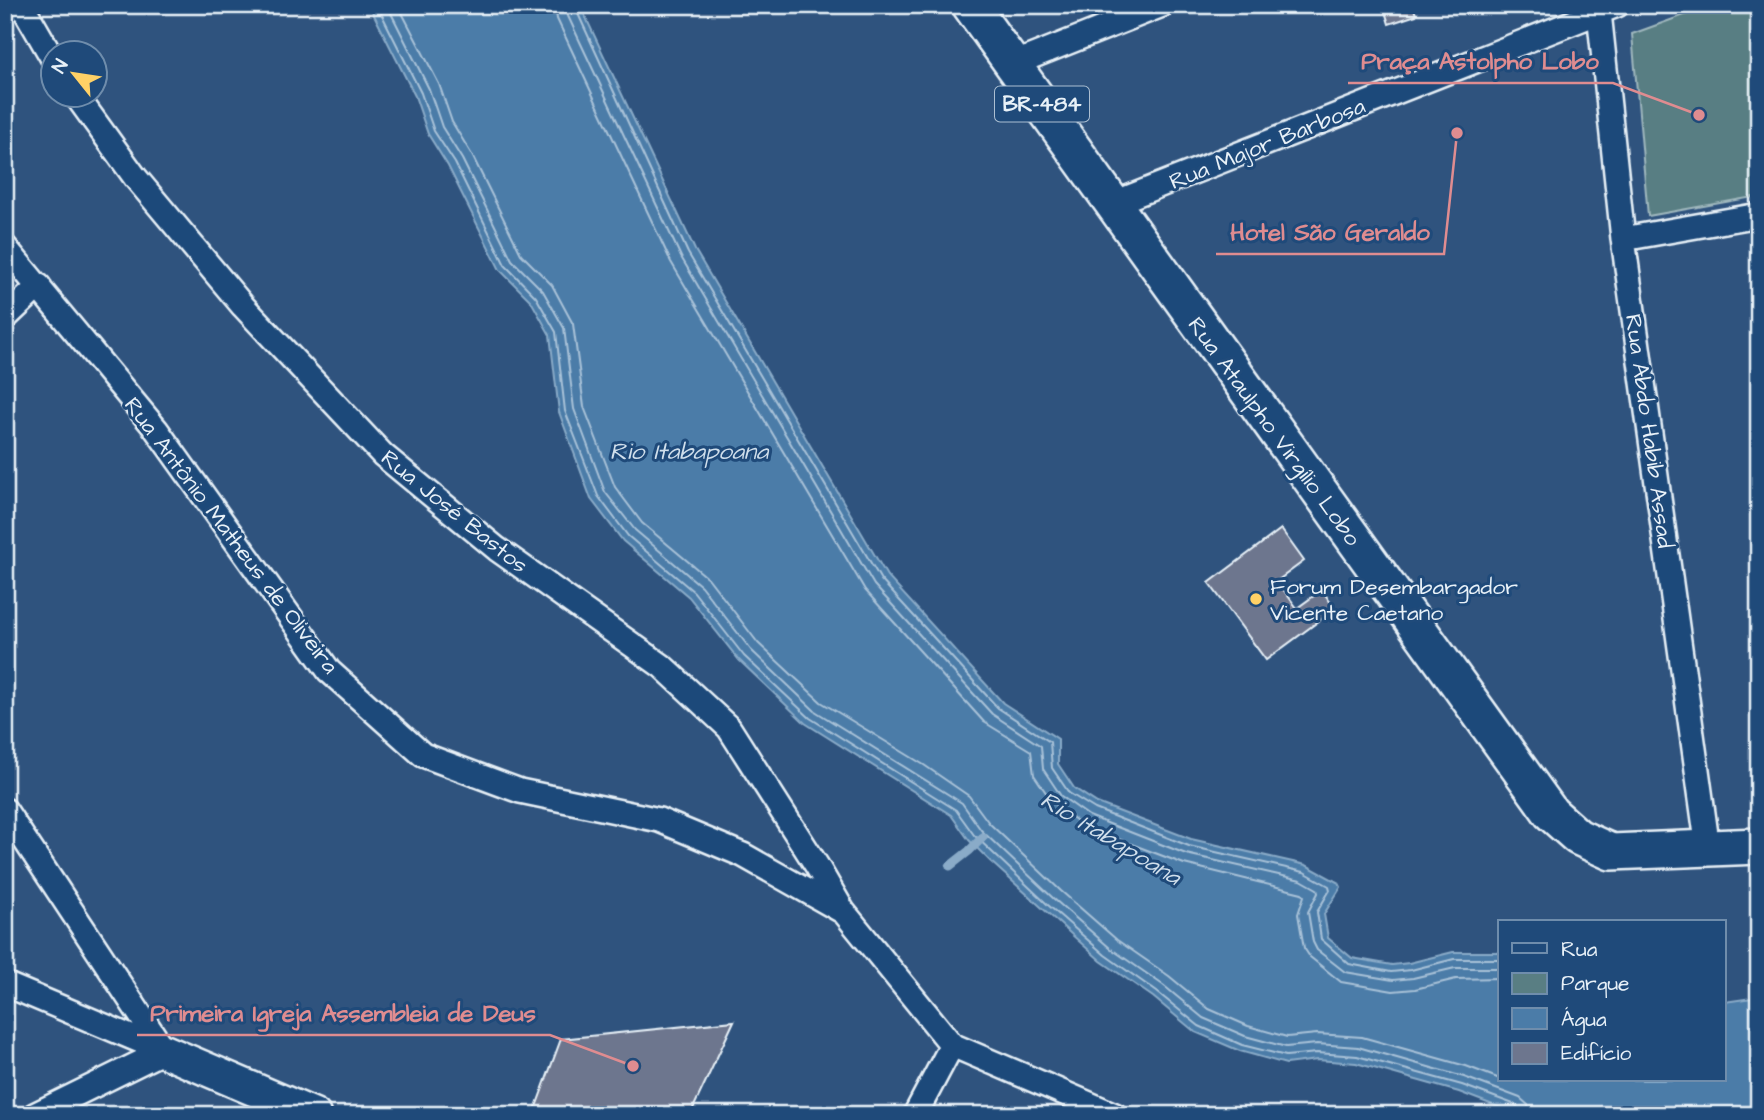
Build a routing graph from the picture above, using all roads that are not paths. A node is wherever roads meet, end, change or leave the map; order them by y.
1 (22, 5) edge
2 (970, 5) edge
3 (1162, 5) edge
4 (1608, 9) edge
5 (41, 38) edge
6 (1013, 64) junction
7 (85, 108) edge
8 (1112, 204) junction
9 (1759, 215) edge
10 (1623, 239) junction
11 (5, 247) edge
12 (39, 286) junction
13 (5, 318) edge
14 (5, 810) edge
15 (1759, 846) edge
16 (1708, 849) junction
17 (843, 911) junction
18 (5, 984) edge
19 (952, 1045) junction
20 (164, 1051) junction
21 (34, 1115) edge
22 (314, 1115) edge
23 (915, 1115) edge
24 (1115, 1115) edge

1 - 5 street
2 - 6 main road, Rua Ataulpho Virgílio Lobo / BR-484
3 - 6 street
4 - 8 street, Rua Major Barbosa
4 - 10 street, Rua Abdo Habib Assad
6 - 8 main road, Rua Ataulpho Virgílio Lobo / BR-484
7 - 17 street, Rua José Bastos
8 - 16 main road, Rua Ataulpho Virgílio Lobo / BR-484
9 - 10 street
10 - 16 street, Rua Abdo Habib Assad
11 - 12 street, Rua Antônio Matheus de Oliveira
12 - 13 street
12 - 17 street, Rua Antônio Matheus de Oliveira
14 - 20 street
15 - 16 main road, Rua Ataulpho Virgílio Lobo / BR-484
17 - 19 street
18 - 20 street
19 - 23 street
19 - 24 street
20 - 21 street
20 - 22 street

